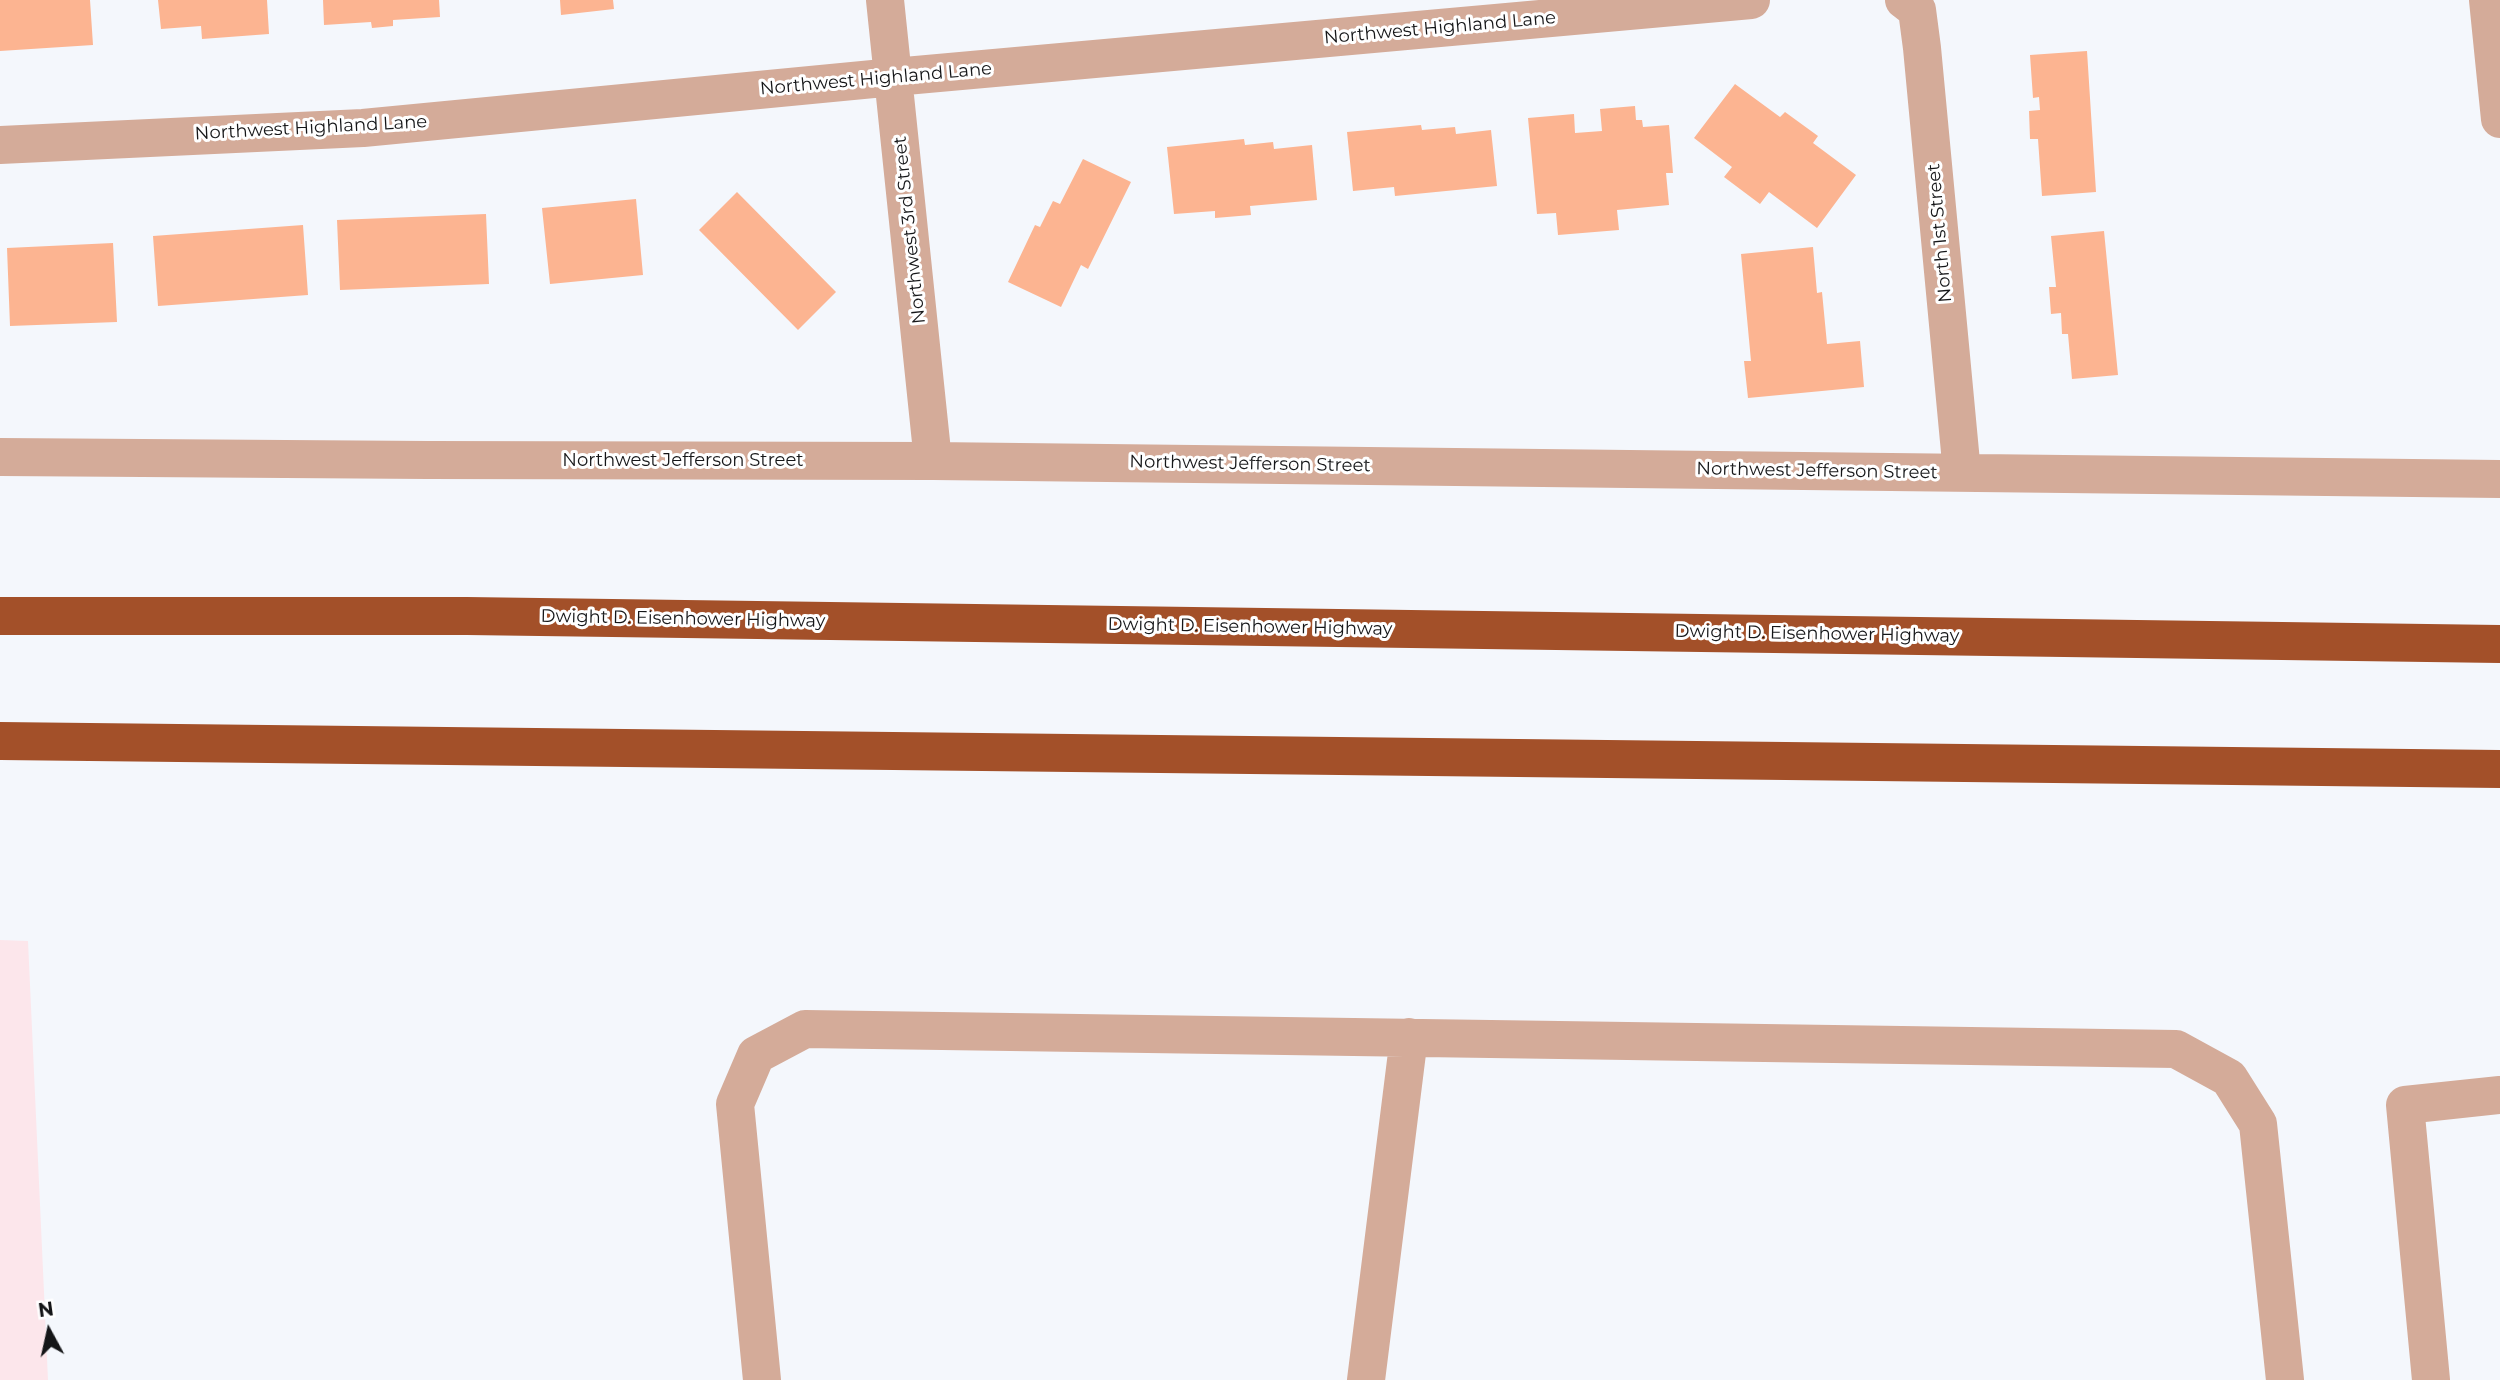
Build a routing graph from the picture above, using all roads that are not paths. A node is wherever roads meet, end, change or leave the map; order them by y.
1 (885, 0) edge
2 (1751, 0) edge
3 (1904, 0) edge
4 (2488, 0) edge
5 (894, 77) junction
6 (2500, 119) edge
7 (0, 145) edge
8 (0, 457) edge
9 (933, 461) junction
10 (1962, 473) junction
11 (2500, 479) edge
12 (0, 615) edge
13 (2500, 644) edge
14 (0, 741) edge
15 (2500, 769) edge
16 (1409, 1037) junction
17 (2500, 1095) edge
18 (762, 1380) edge
19 (1366, 1380) edge
20 (2285, 1380) edge
21 (2431, 1380) edge

1 - 5 street, Northwest 3rd Street
2 - 5 street, Northwest Highland Lane
3 - 10 street, North 1st Street
4 - 6 street
5 - 7 street, Northwest Highland Lane
5 - 9 street, Northwest 3rd Street
8 - 9 street, Northwest Jefferson Street
9 - 10 street, Northwest Jefferson Street
10 - 11 street, Northwest Jefferson Street
12 - 13 highway, Dwight D. Eisenhower Highway
14 - 15 highway
16 - 18 street
16 - 19 street
16 - 20 street
17 - 21 street

